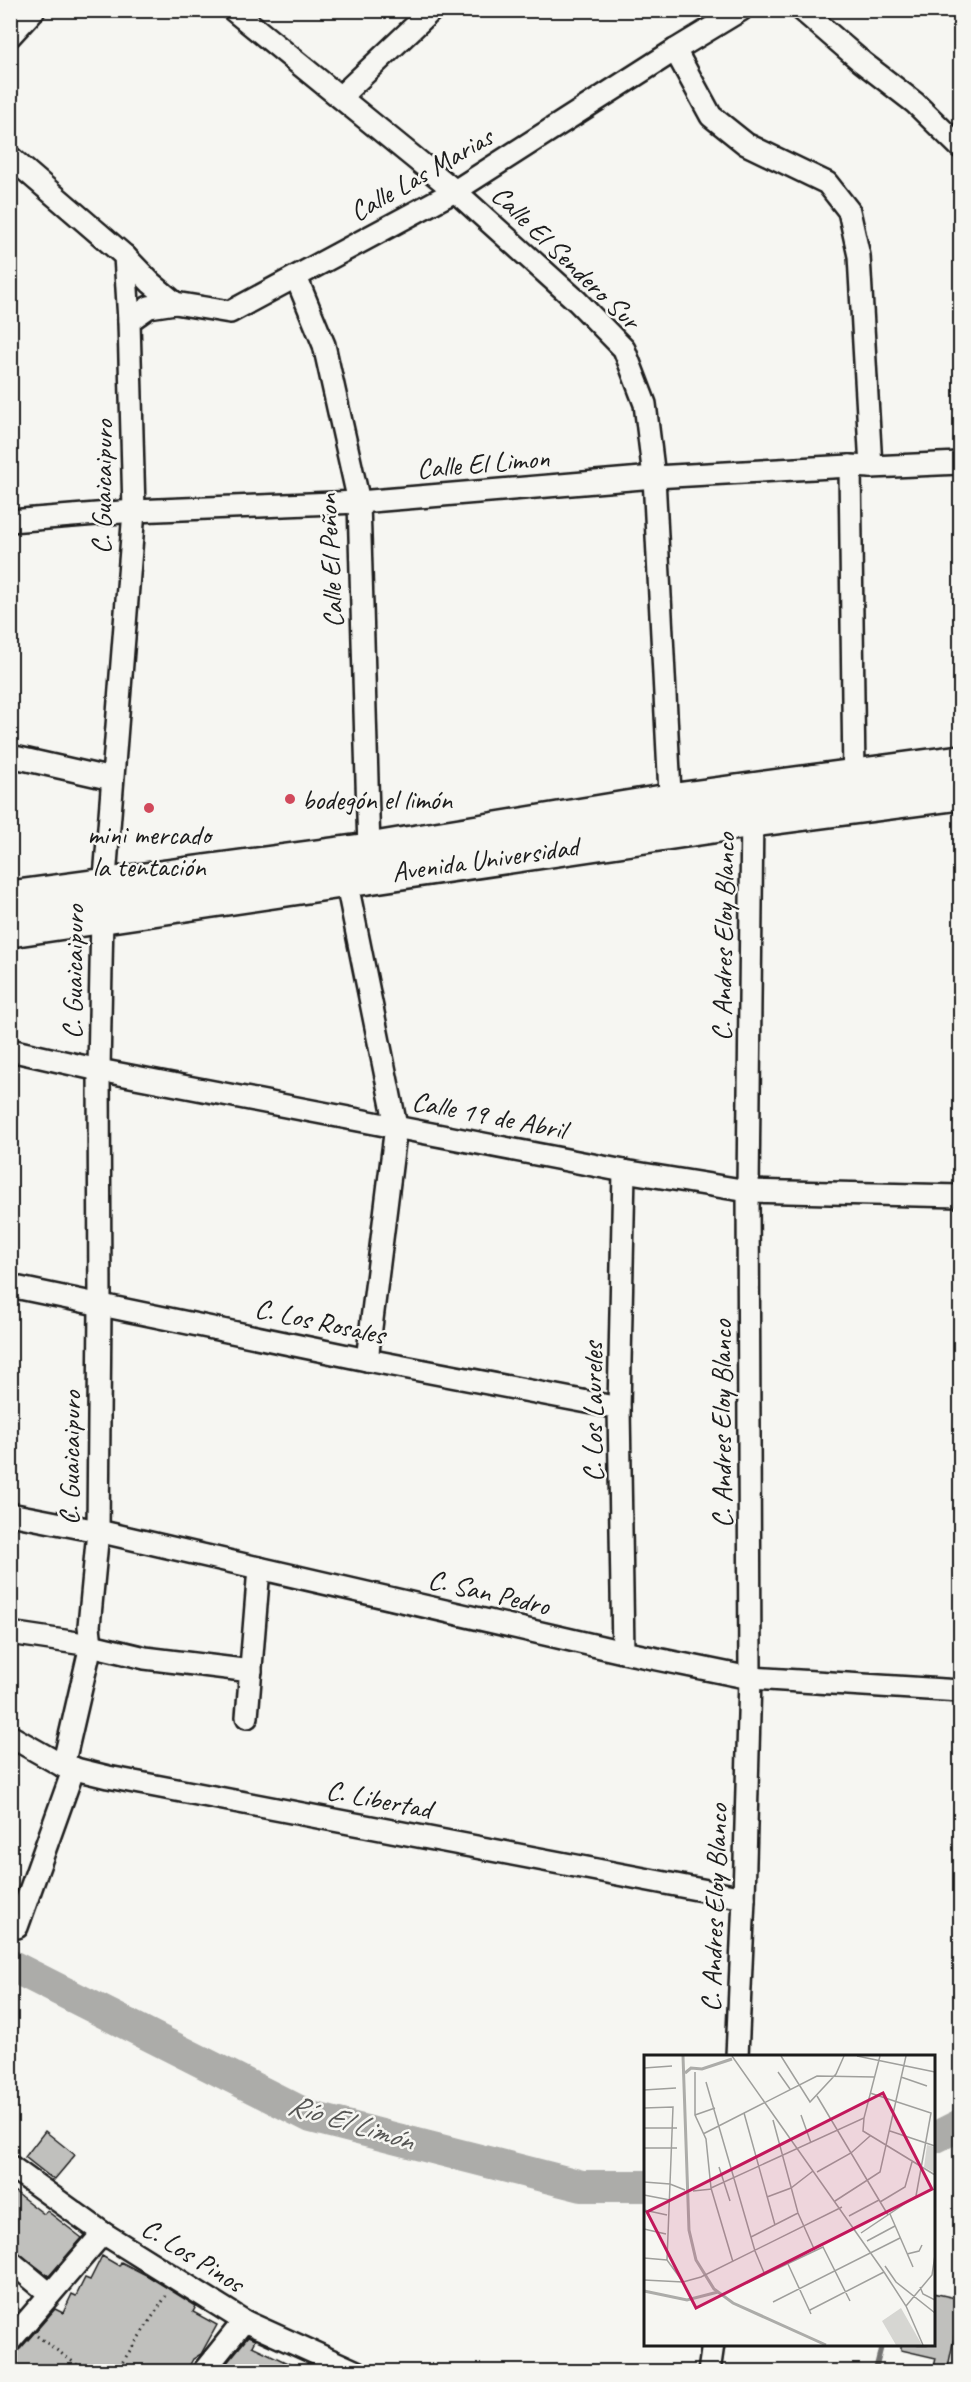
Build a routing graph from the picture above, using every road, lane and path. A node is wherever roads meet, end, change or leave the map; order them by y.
1 (34, 10) edge
2 (232, 10) edge
3 (432, 10) edge
4 (741, 10) edge
5 (802, 10) edge
6 (10, 36) edge
7 (675, 50) junction
8 (340, 96) junction
9 (960, 147) edge
10 (10, 157) edge
11 (455, 191) junction
12 (125, 256) junction
13 (296, 277) junction
14 (175, 303) junction
15 (129, 321) junction
16 (960, 464) edge
17 (850, 466) junction
18 (871, 467) junction
19 (654, 477) junction
20 (359, 502) junction
21 (134, 511) junction
22 (10, 521) edge
23 (10, 756) edge
24 (960, 762) edge
25 (854, 777) junction
26 (112, 778) junction
27 (960, 794) edge
28 (752, 805) junction
29 (672, 816) junction
30 (369, 850) junction
31 (346, 879) junction
32 (10, 898) edge
33 (103, 900) junction
34 (10, 930) edge
35 (10, 1050) edge
36 (99, 1070) junction
37 (396, 1126) junction
38 (624, 1171) junction
39 (748, 1191) junction
40 (960, 1196) edge
41 (10, 1286) edge
42 (100, 1304) junction
43 (367, 1360) junction
44 (619, 1408) junction
45 (10, 1514) edge
46 (98, 1531) junction
47 (259, 1568) junction
48 (10, 1633) edge
49 (91, 1645) junction
50 (623, 1652) junction
51 (251, 1671) junction
52 (750, 1678) junction
53 (960, 1690) edge
54 (247, 1717) dead end
55 (10, 1736) edge
56 (68, 1767) junction
57 (744, 1898) junction
58 (17, 1927) dead end
59 (737, 2055) edge
60 (10, 2166) edge
61 (103, 2233) junction
62 (10, 2261) edge
63 (177, 2279) junction
64 (50, 2294) junction
65 (244, 2321) junction
66 (17, 2333) edge
67 (713, 2346) edge
68 (87, 2372) edge
69 (116, 2372) edge
70 (203, 2372) edge
71 (357, 2372) edge
72 (709, 2372) edge

1 - 6 street
2 - 8 street, Calle El Sendero Sur
3 - 8 street
4 - 7 street, Calle Las Marias
5 - 9 street
7 - 11 street, Calle Las Marias
7 - 18 street
8 - 11 street, Calle El Sendero Sur
10 - 12 street
11 - 13 street, Calle Las Marias
11 - 19 street, Calle El Sendero Sur
12 - 14 street
12 - 15 street, C. Guaicaipuro
13 - 14 street, Calle Las Marias
13 - 20 street, Calle El Peñon
14 - 15 street
15 - 21 street, C. Guaicaipuro
16 - 18 street, Calle El Limon
17 - 18 street, Calle El Limon
17 - 19 street, Calle El Limon
17 - 25 street
19 - 20 street, Calle El Limon
19 - 29 street, Calle El Sendero Sur
20 - 21 street, Calle El Limon
20 - 30 street, Calle El Peñon
21 - 22 street, Calle El Limon
21 - 26 street, C. Guaicaipuro
23 - 26 street
24 - 25 main road, Avenida Universidad
25 - 28 main road, Avenida Universidad
26 - 33 street, C. Guaicaipuro
27 - 28 main road, Avenida Universidad
28 - 29 main road, Avenida Universidad
28 - 39 street, C. Andres Eloy Blanco
29 - 30 main road, Avenida Universidad
29 - 31 main road, Avenida Universidad
30 - 33 main road, Avenida Universidad
31 - 33 main road, Avenida Universidad
31 - 37 street
32 - 33 main road, Avenida Universidad
33 - 34 main road, Avenida Universidad
33 - 36 street, C. Guaicaipuro
35 - 36 street, Calle 19 de Abril
36 - 37 street, Calle 19 de Abril
36 - 42 street, C. Guaicaipuro
37 - 38 street, Calle 19 de Abril
37 - 43 street
38 - 39 street, Calle 19 de Abril
38 - 44 street, C. Los Laureles
39 - 40 street, Calle 19 de Abril
39 - 52 street, C. Andres Eloy Blanco
41 - 42 street, C. Los Rosales
42 - 43 street, C. Los Rosales
42 - 46 street, C. Guaicaipuro
43 - 44 street, C. Los Rosales
44 - 50 street, C. Los Laureles
45 - 46 street, C. San Pedro
46 - 47 street, C. San Pedro
46 - 49 street, C. Guaicaipuro
47 - 50 street, C. San Pedro
47 - 51 street
48 - 49 street
49 - 51 street
49 - 56 street, C. Guaicaipuro
50 - 52 street, C. San Pedro
51 - 54 street
52 - 53 street, C. San Pedro
52 - 57 street, C. Andres Eloy Blanco
55 - 56 street, C. Libertad
56 - 57 street, C. Libertad
56 - 58 street, C. Guaicaipuro
57 - 59 street, C. Andres Eloy Blanco
60 - 61 street, C. Los Pinos
61 - 63 street, C. Los Pinos
61 - 64 street
62 - 64 street
63 - 65 street, C. Los Pinos
63 - 69 path
64 - 66 street
65 - 70 street
65 - 71 street, C. Los Pinos
66 - 68 path
67 - 72 street

